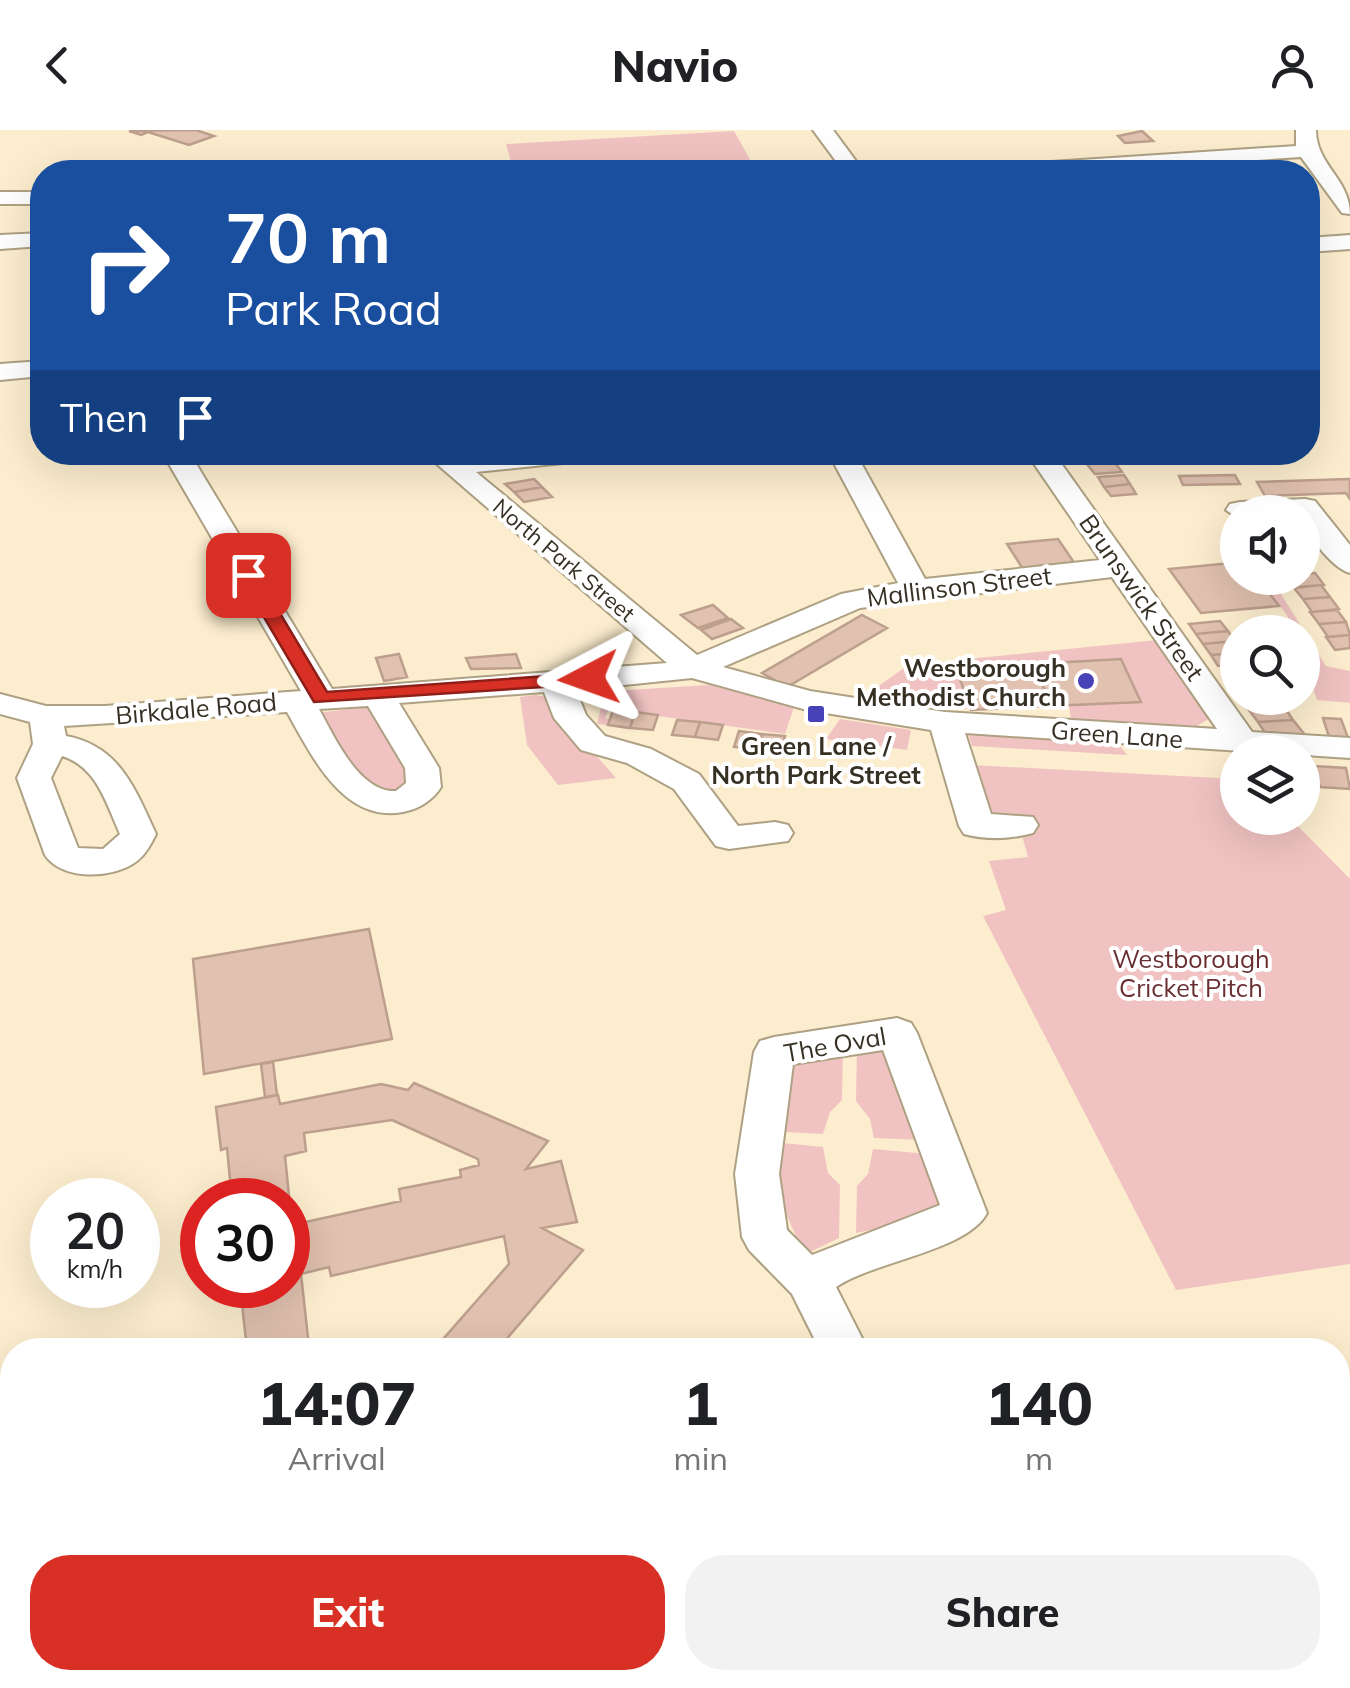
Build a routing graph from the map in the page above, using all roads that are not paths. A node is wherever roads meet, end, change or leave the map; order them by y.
1 (823, 130) edge
2 (1309, 148) edge
3 (845, 160) edge
4 (1148, 160) edge
5 (1320, 164) edge
6 (1338, 164) dead end
7 (0, 198) edge
8 (30, 198) edge
9 (1350, 208) edge
10 (30, 241) edge
11 (0, 242) edge
12 (1350, 242) edge
13 (1320, 244) edge
14 (30, 370) edge
15 (0, 372) edge
16 (182, 465) edge
17 (451, 465) edge
18 (848, 465) edge
19 (1048, 465) edge
20 (1320, 526) edge
21 (1350, 564) edge
22 (1120, 566) junction
23 (916, 589) junction
24 (692, 668) junction
25 (556, 681) junction
26 (377, 694) junction
27 (309, 699) junction
28 (0, 704) edge
29 (945, 722) junction
30 (1237, 735) edge
31 (1220, 741) edge
32 (1320, 747) edge
33 (1350, 748) edge
34 (1020, 825) dead end
35 (775, 833) dead end
36 (808, 1281) junction
37 (838, 1338) edge

1 - 3 street
2 - 4 street
2 - 6 street
5 - 9 street
7 - 8 street
10 - 11 street
12 - 13 street
14 - 15 street
16 - 27 street
17 - 24 street, North Park Street
18 - 23 street
19 - 22 street, Brunswick Street
20 - 21 street
22 - 23 street, Mallinson Street
22 - 30 street, Brunswick Street
23 - 24 street, Mallinson Street
24 - 25 street, Birkdale Road
24 - 29 street, Green Lane
25 - 26 street, Birkdale Road
25 - 35 street
26 - 27 street, Birkdale Road
26 - 27 street
27 - 28 street, Birkdale Road
29 - 31 street, Green Lane
29 - 34 street
32 - 33 street, Green Lane
36 - 36 street, The Oval
36 - 37 street, The Oval

